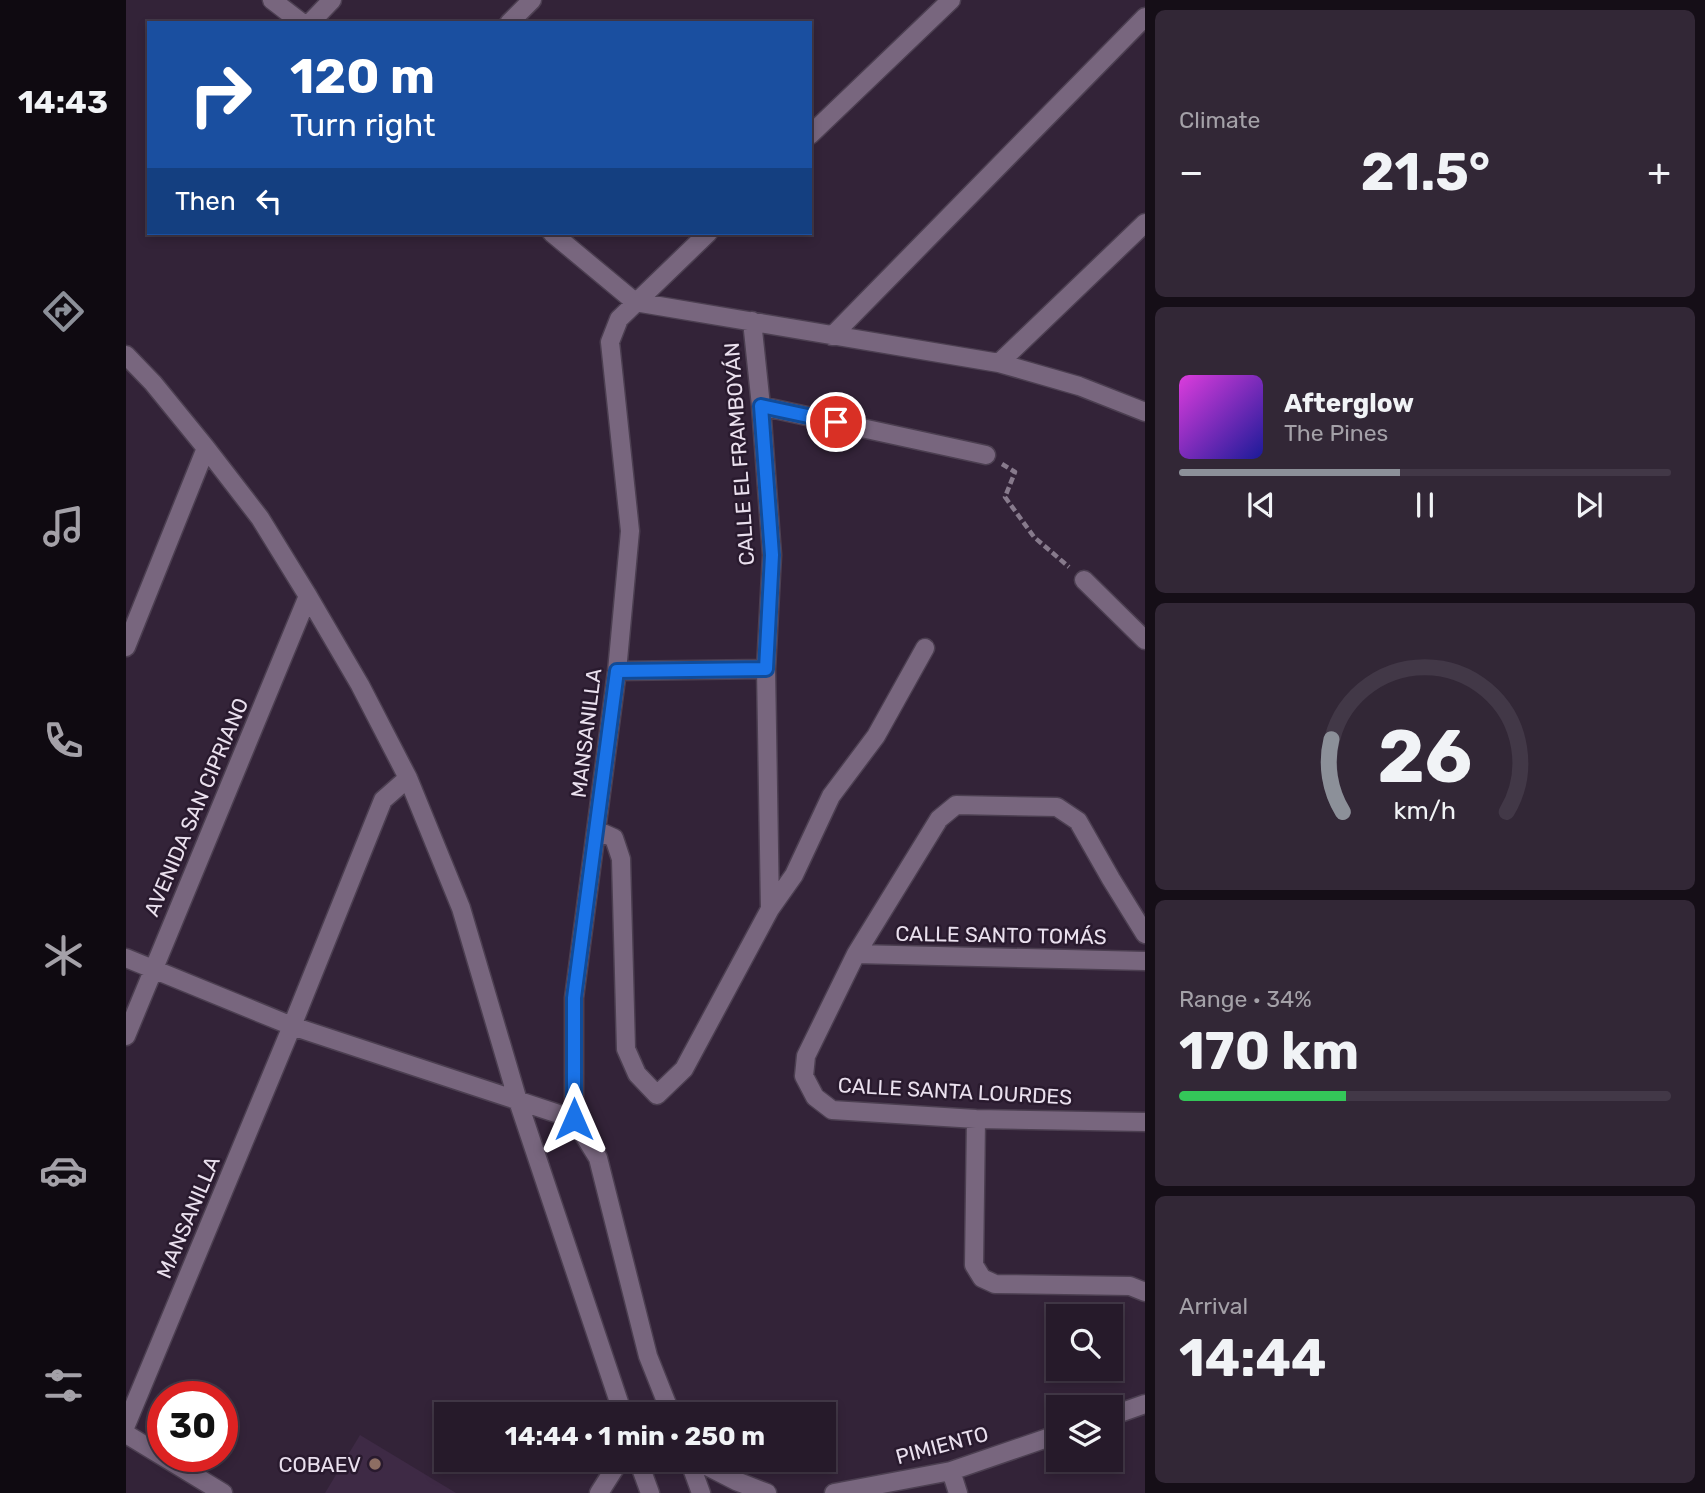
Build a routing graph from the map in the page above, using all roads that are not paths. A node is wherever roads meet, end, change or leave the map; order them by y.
1 (272, 0) edge
2 (332, 0) edge
3 (532, 0) edge
4 (951, 0) edge
5 (1145, 17) edge
6 (299, 21) edge
7 (312, 21) edge
8 (511, 21) edge
9 (812, 133) edge
10 (1145, 223) edge
11 (554, 235) edge
12 (706, 235) edge
13 (635, 302) junction
14 (752, 321) junction
15 (832, 337) junction
16 (126, 355) edge
17 (999, 363) junction
18 (761, 406) junction
19 (1145, 412) edge
20 (206, 448) junction
21 (986, 455) road end
22 (1084, 580) road end
23 (308, 596) junction
24 (1145, 640) edge
25 (126, 647) edge
26 (925, 648) dead end
27 (766, 669) junction
28 (617, 671) junction
29 (408, 778) junction
30 (596, 831) junction
31 (770, 909) junction
32 (1145, 934) edge
33 (856, 954) junction
34 (126, 958) edge
35 (1145, 961) edge
36 (153, 969) junction
37 (292, 1026) junction
38 (126, 1036) edge
39 (518, 1101) junction
40 (574, 1119) junction
41 (976, 1119) junction
42 (1145, 1122) edge
43 (1145, 1292) edge
44 (619, 1402) edge
45 (666, 1402) edge
46 (1145, 1404) edge
47 (1123, 1412) edge
48 (126, 1425) edge
49 (126, 1434) edge
50 (1046, 1438) edge
51 (951, 1471) junction
52 (612, 1472) edge
53 (642, 1472) edge
54 (693, 1472) edge
55 (718, 1472) edge
56 (223, 1493) edge
57 (598, 1493) edge
58 (649, 1493) edge
59 (701, 1493) edge
60 (767, 1493) edge
61 (834, 1493) edge
62 (958, 1493) edge

1 - 6 street
2 - 7 street
3 - 8 street
4 - 9 street
5 - 15 street
10 - 17 street
11 - 13 street
12 - 13 street, MANSANILLA
13 - 14 street
13 - 28 street, MANSANILLA
14 - 15 street
14 - 18 street, CALLE EL FRAMBOYÁN
15 - 17 street
16 - 20 street
17 - 19 street
18 - 21 street
18 - 27 street, CALLE EL FRAMBOYÁN
20 - 23 street
20 - 25 street
22 - 24 street
23 - 29 street
23 - 36 street, AVENIDA SAN CIPRIANO
26 - 31 street
27 - 28 street
27 - 31 street, CALLE EL FRAMBOYÁN
28 - 30 street, MANSANILLA
29 - 37 street, MANSANILLA
29 - 39 street
30 - 31 street, CALLE EL FRAMBOYÁN
30 - 40 street, MANSANILLA
32 - 33 street, CALLE SANTA LOURDES
33 - 35 street, CALLE SANTO TOMÁS
33 - 41 street, CALLE SANTA LOURDES
34 - 36 street
36 - 37 street
36 - 38 street, AVENIDA SAN CIPRIANO
37 - 39 street
37 - 48 street, MANSANILLA
39 - 40 street
39 - 44 street
40 - 45 street
41 - 42 street, CALLE SANTA LOURDES
41 - 43 street
46 - 47 street
49 - 56 street
50 - 51 street, PIMIENTO
51 - 61 street, PIMIENTO
51 - 62 street
52 - 57 street
53 - 58 street
54 - 59 street
55 - 60 street

